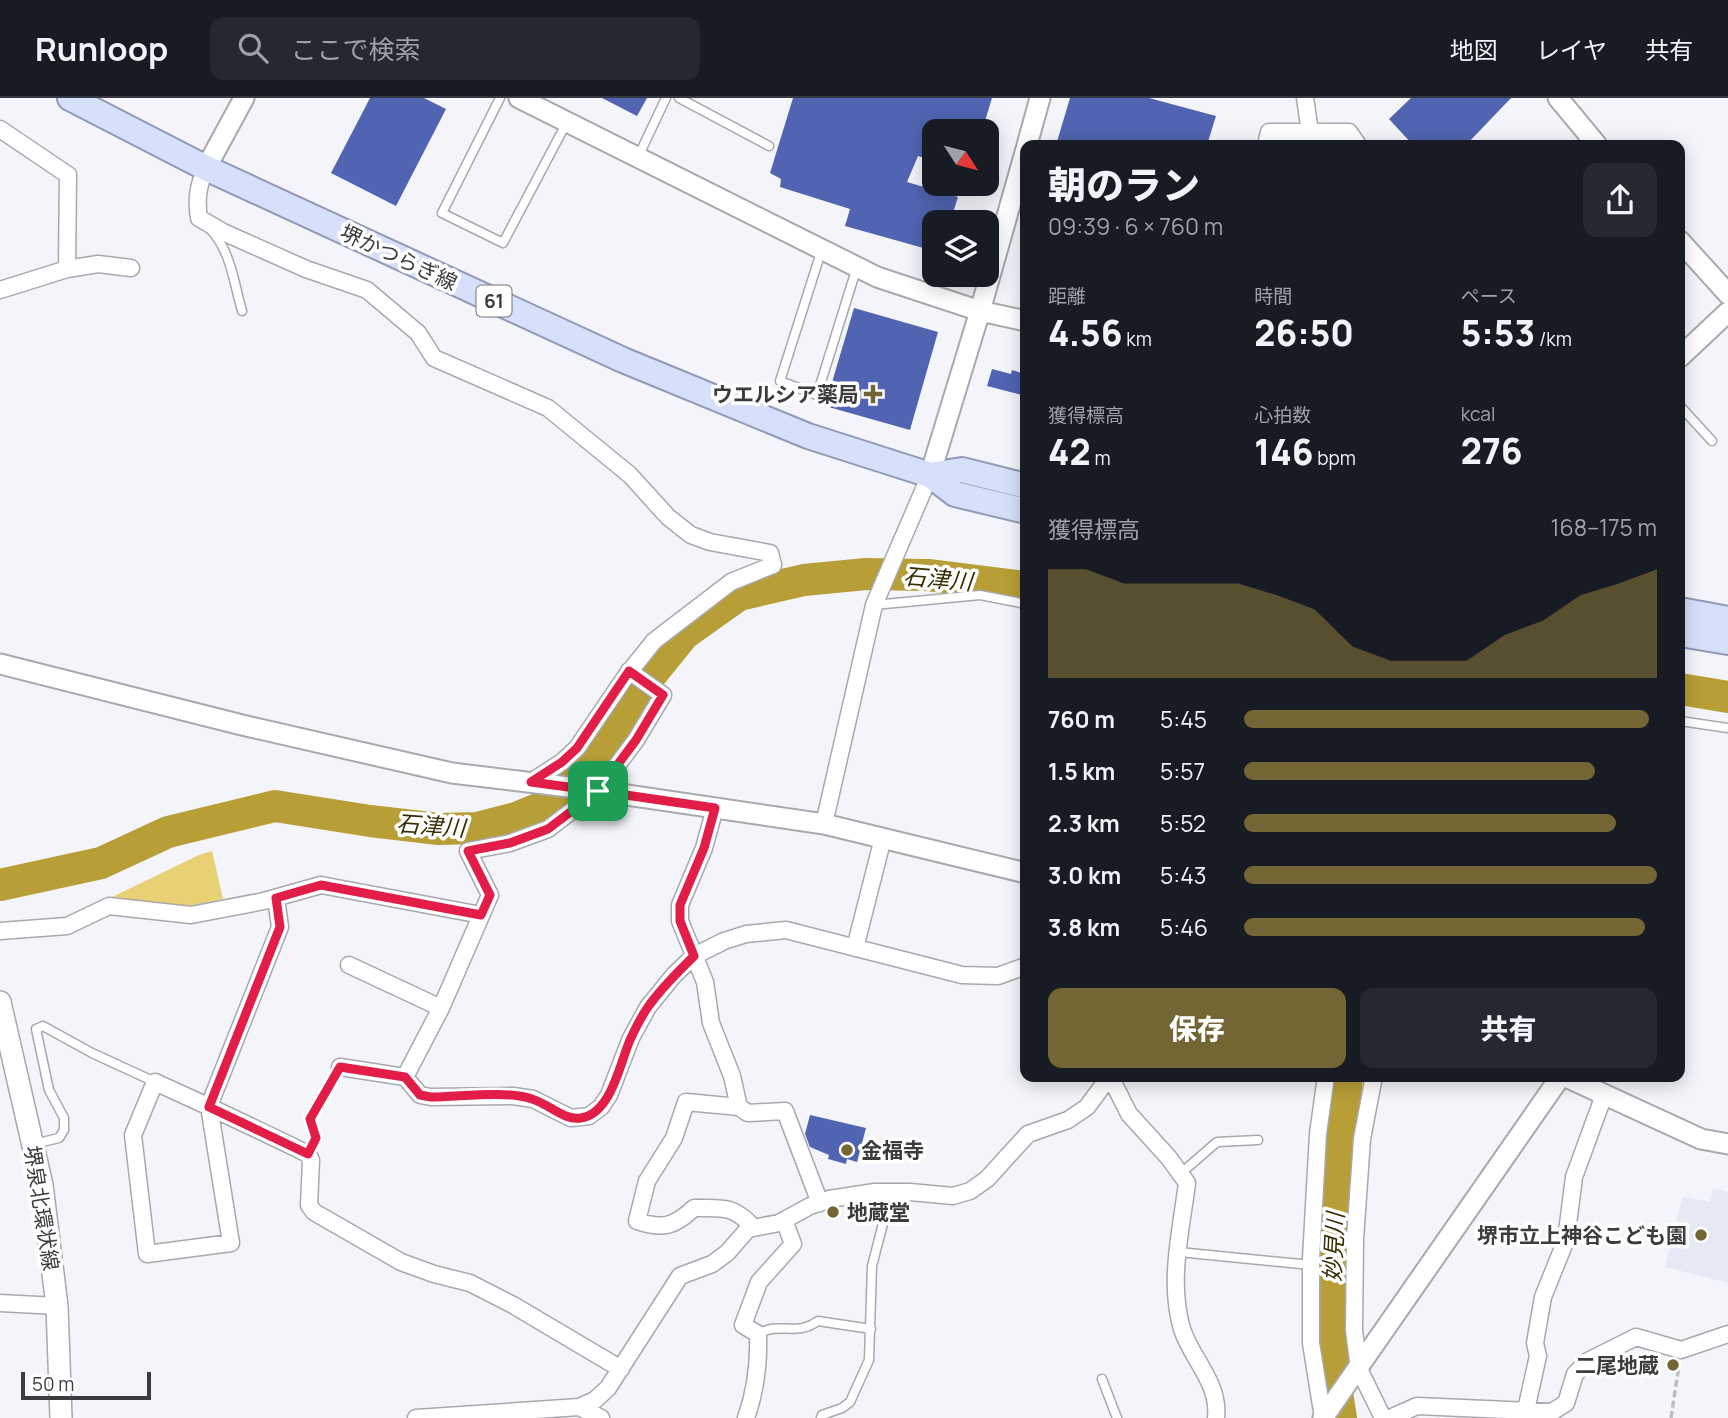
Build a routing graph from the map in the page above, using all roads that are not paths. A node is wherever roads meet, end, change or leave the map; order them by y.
1 (70, 98) edge
2 (500, 98) edge
3 (519, 98) edge
4 (666, 98) edge
5 (679, 98) edge
6 (1040, 98) edge
7 (1305, 98) edge
8 (1558, 98) edge
9 (242, 99) edge
10 (567, 122) junction
11 (0, 129) edge
12 (1310, 132) junction
13 (1028, 140) edge
14 (1267, 140) edge
15 (1355, 140) edge
16 (1593, 140) edge
17 (769, 146) dead end
18 (638, 158) junction
19 (206, 168) junction
20 (1020, 168) edge
21 (199, 218) junction
22 (1685, 247) edge
23 (822, 249) junction
24 (857, 267) junction
25 (131, 268) dead end
26 (67, 270) junction
27 (0, 290) edge
28 (1728, 294) edge
29 (980, 311) junction
30 (242, 312) dead end
31 (1728, 312) edge
32 (1020, 320) edge
33 (1685, 352) edge
34 (1685, 411) edge
35 (1712, 441) dead end
36 (930, 475) junction
37 (1020, 484) edge
38 (1020, 510) edge
39 (877, 599) junction
40 (1020, 603) edge
41 (1685, 611) edge
42 (1728, 619) edge
43 (1685, 635) edge
44 (1728, 642) edge
45 (0, 664) edge
46 (629, 671) junction
47 (1685, 722) edge
48 (1728, 728) edge
49 (533, 782) junction
50 (595, 790) junction
51 (715, 808) junction
52 (824, 824) junction
53 (883, 838) junction
54 (1020, 872) edge
55 (276, 898) junction
56 (481, 915) junction
57 (0, 931) edge
58 (855, 948) junction
59 (694, 956) junction
60 (349, 965) dead end
61 (1020, 968) edge
62 (0, 1002) edge
63 (441, 1007) junction
64 (340, 1067) road end
65 (405, 1077) junction
66 (155, 1082) junction
67 (1106, 1082) edge
68 (1113, 1082) edge
69 (1325, 1082) edge
70 (1373, 1082) edge
71 (1559, 1082) edge
72 (1576, 1082) edge
73 (1604, 1095) junction
74 (209, 1107) junction
75 (738, 1107) junction
76 (1258, 1140) dead end
77 (1728, 1144) edge
78 (32, 1145) junction
79 (1180, 1174) junction
80 (883, 1192) junction
81 (820, 1203) junction
82 (784, 1220) junction
83 (754, 1228) junction
84 (1178, 1252) junction
85 (1311, 1265) junction
86 (0, 1303) edge
87 (57, 1306) junction
88 (871, 1329) junction
89 (758, 1334) junction
90 (1728, 1334) edge
91 (621, 1369) junction
92 (1357, 1371) junction
93 (1102, 1379) dead end
94 (579, 1407) junction
95 (1526, 1410) junction
96 (1324, 1417) edge
97 (61, 1418) edge
98 (416, 1418) edge
99 (601, 1418) edge
100 (746, 1418) edge
101 (821, 1418) edge
102 (1117, 1418) edge
103 (1216, 1418) edge
104 (1382, 1418) edge
105 (1390, 1418) edge

1 - 19 main road, 堺かつらぎ線 / 61
2 - 10 lane
3 - 10 street
4 - 18 lane
5 - 17 lane
6 - 13 street
7 - 12 street
8 - 16 street
9 - 19 street
10 - 18 street
11 - 26 street
12 - 14 street
12 - 15 street
18 - 23 street
19 - 21 street
19 - 36 main road, 堺かつらぎ線 / 61
20 - 29 street
21 - 30 lane
21 - 46 street
22 - 28 street
23 - 24 street
23 - 24 lane
24 - 29 street
25 - 26 street
26 - 27 street
29 - 32 street
29 - 36 street
31 - 33 street
34 - 35 lane
36 - 37 main road, 堺かつらぎ線 / 61
36 - 38 main road, 堺かつらぎ線 / 61
36 - 39 street
39 - 40 lane
39 - 52 street
41 - 42 main road
43 - 44 main road
45 - 49 street
46 - 49 street
46 - 50 street
47 - 48 lane
49 - 50 street
50 - 51 street
50 - 56 street
51 - 52 street
51 - 59 street
52 - 53 street
53 - 54 street
53 - 58 street
55 - 56 street
55 - 57 street
55 - 74 street
56 - 63 street
58 - 59 street
58 - 61 street
59 - 65 street
59 - 75 street
60 - 63 street
62 - 78 main road, 堺泉北環状線
63 - 65 street
64 - 65 street
66 - 74 street
66 - 74 street
66 - 78 lane
67 - 80 street
68 - 79 street
69 - 85 street
70 - 92 street
71 - 92 street
72 - 73 street
73 - 77 street
73 - 95 street
74 - 91 street
75 - 81 street
75 - 83 street
76 - 79 lane
78 - 87 main road, 堺泉北環状線
79 - 84 street
80 - 81 street
80 - 88 lane
81 - 82 street
82 - 83 street
82 - 89 street
83 - 91 street
84 - 85 lane
84 - 103 street
85 - 96 street
86 - 87 street
87 - 97 main road, 堺泉北環状線
88 - 89 lane
88 - 101 lane
89 - 100 street
90 - 95 street
91 - 94 street
92 - 96 street
92 - 104 street
93 - 102 lane
94 - 98 street
94 - 99 street
95 - 105 street

